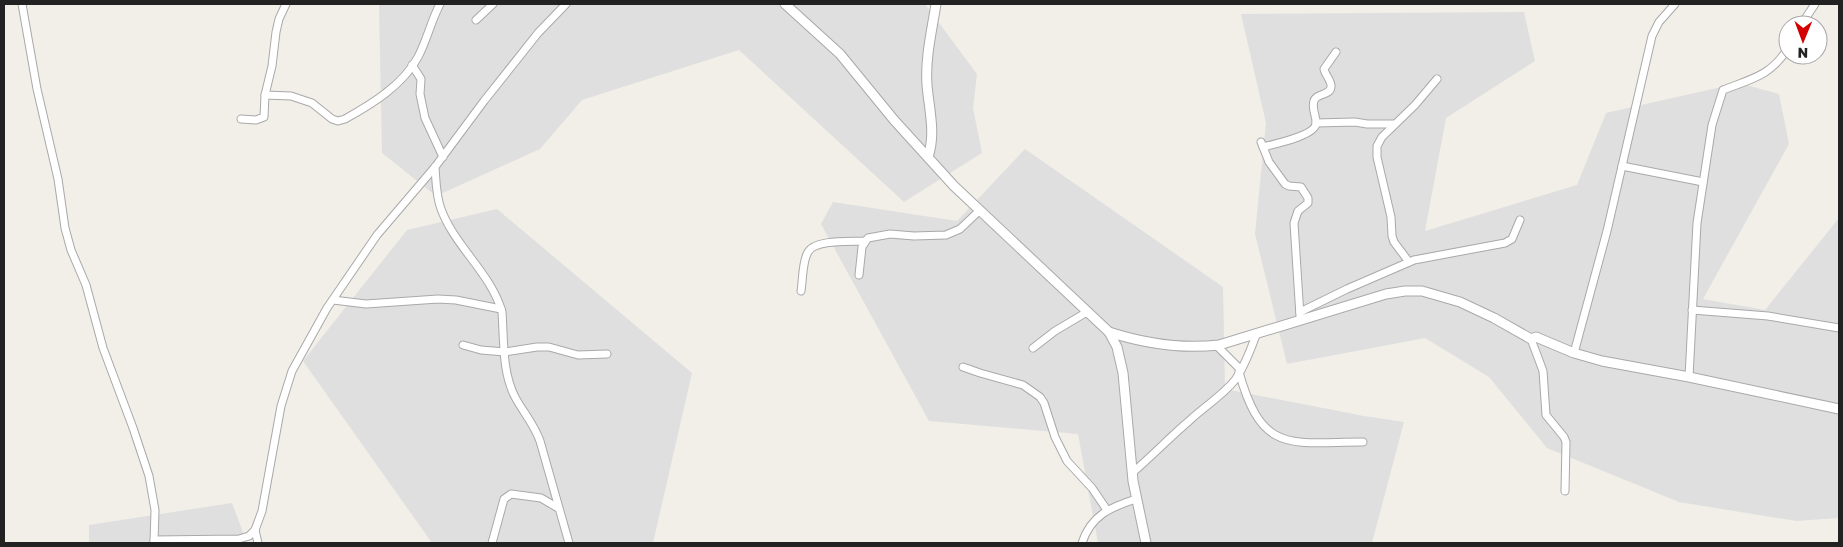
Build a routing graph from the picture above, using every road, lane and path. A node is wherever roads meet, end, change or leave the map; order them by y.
1 (22, 4) edge
2 (286, 4) edge
3 (440, 4) edge
4 (493, 4) edge
5 (566, 4) edge
6 (785, 4) edge
7 (936, 4) edge
8 (1675, 4) edge
9 (1815, 4) edge
10 (1808, 15) edge
11 (476, 20) dead end
12 (1336, 52) dead end
13 (1778, 61) edge
14 (412, 66) junction
15 (1437, 79) dead end
16 (265, 95) junction
17 (241, 119) dead end
18 (1316, 123) junction
19 (1394, 124) junction
20 (443, 157) junction
21 (928, 157) junction
22 (1622, 166) junction
23 (435, 167) junction
24 (1703, 182) junction
25 (979, 211) junction
26 (1520, 220) dead end
27 (865, 241) junction
28 (1409, 262) junction
29 (859, 275) dead end
30 (801, 291) dead end
31 (333, 300) junction
32 (501, 309) junction
33 (1692, 310) junction
34 (1087, 312) junction
35 (1300, 316) junction
36 (1839, 328) edge
37 (1109, 332) junction
38 (1256, 334) junction
39 (1531, 339) junction
40 (463, 345) dead end
41 (1216, 346) junction
42 (1032, 348) dead end
43 (505, 352) junction
44 (1574, 353) junction
45 (607, 354) dead end
46 (963, 366) dead end
47 (1240, 371) junction
48 (1688, 377) junction
49 (1839, 409) edge
50 (1363, 442) dead end
51 (1132, 474) junction
52 (1565, 491) dead end
53 (1136, 499) junction
54 (558, 508) junction
55 (1107, 510) junction
56 (255, 530) junction
57 (154, 542) edge
58 (260, 543) edge
59 (492, 543) edge
60 (569, 543) edge
61 (1082, 543) edge
62 (1146, 543) edge

1 - 57 street
2 - 16 street
3 - 14 street
4 - 11 street
5 - 20 street
6 - 21 street
7 - 21 street
8 - 22 street
9 - 10 street
12 - 18 street
13 - 24 street
14 - 16 street
14 - 20 street
15 - 19 street
16 - 17 street
18 - 19 street
18 - 35 street
19 - 28 street
20 - 23 street
21 - 25 street
22 - 24 street
22 - 44 street
23 - 31 street
23 - 32 street
24 - 33 street
25 - 27 street
25 - 34 street
26 - 28 street
27 - 29 street
27 - 30 street
28 - 35 street
31 - 32 street
31 - 56 street
32 - 43 street
33 - 36 street
33 - 48 street
34 - 37 street
34 - 42 street
35 - 38 street
35 - 39 street
37 - 41 street
37 - 51 street
38 - 41 street
38 - 47 street
39 - 44 street
39 - 52 street
40 - 43 street
41 - 47 street
43 - 45 street
43 - 54 street
44 - 48 street
46 - 55 street
47 - 50 street
47 - 51 street
48 - 49 street
51 - 53 street
53 - 55 street
53 - 62 street
54 - 59 street
54 - 60 street
55 - 61 street
56 - 57 street
56 - 58 street

